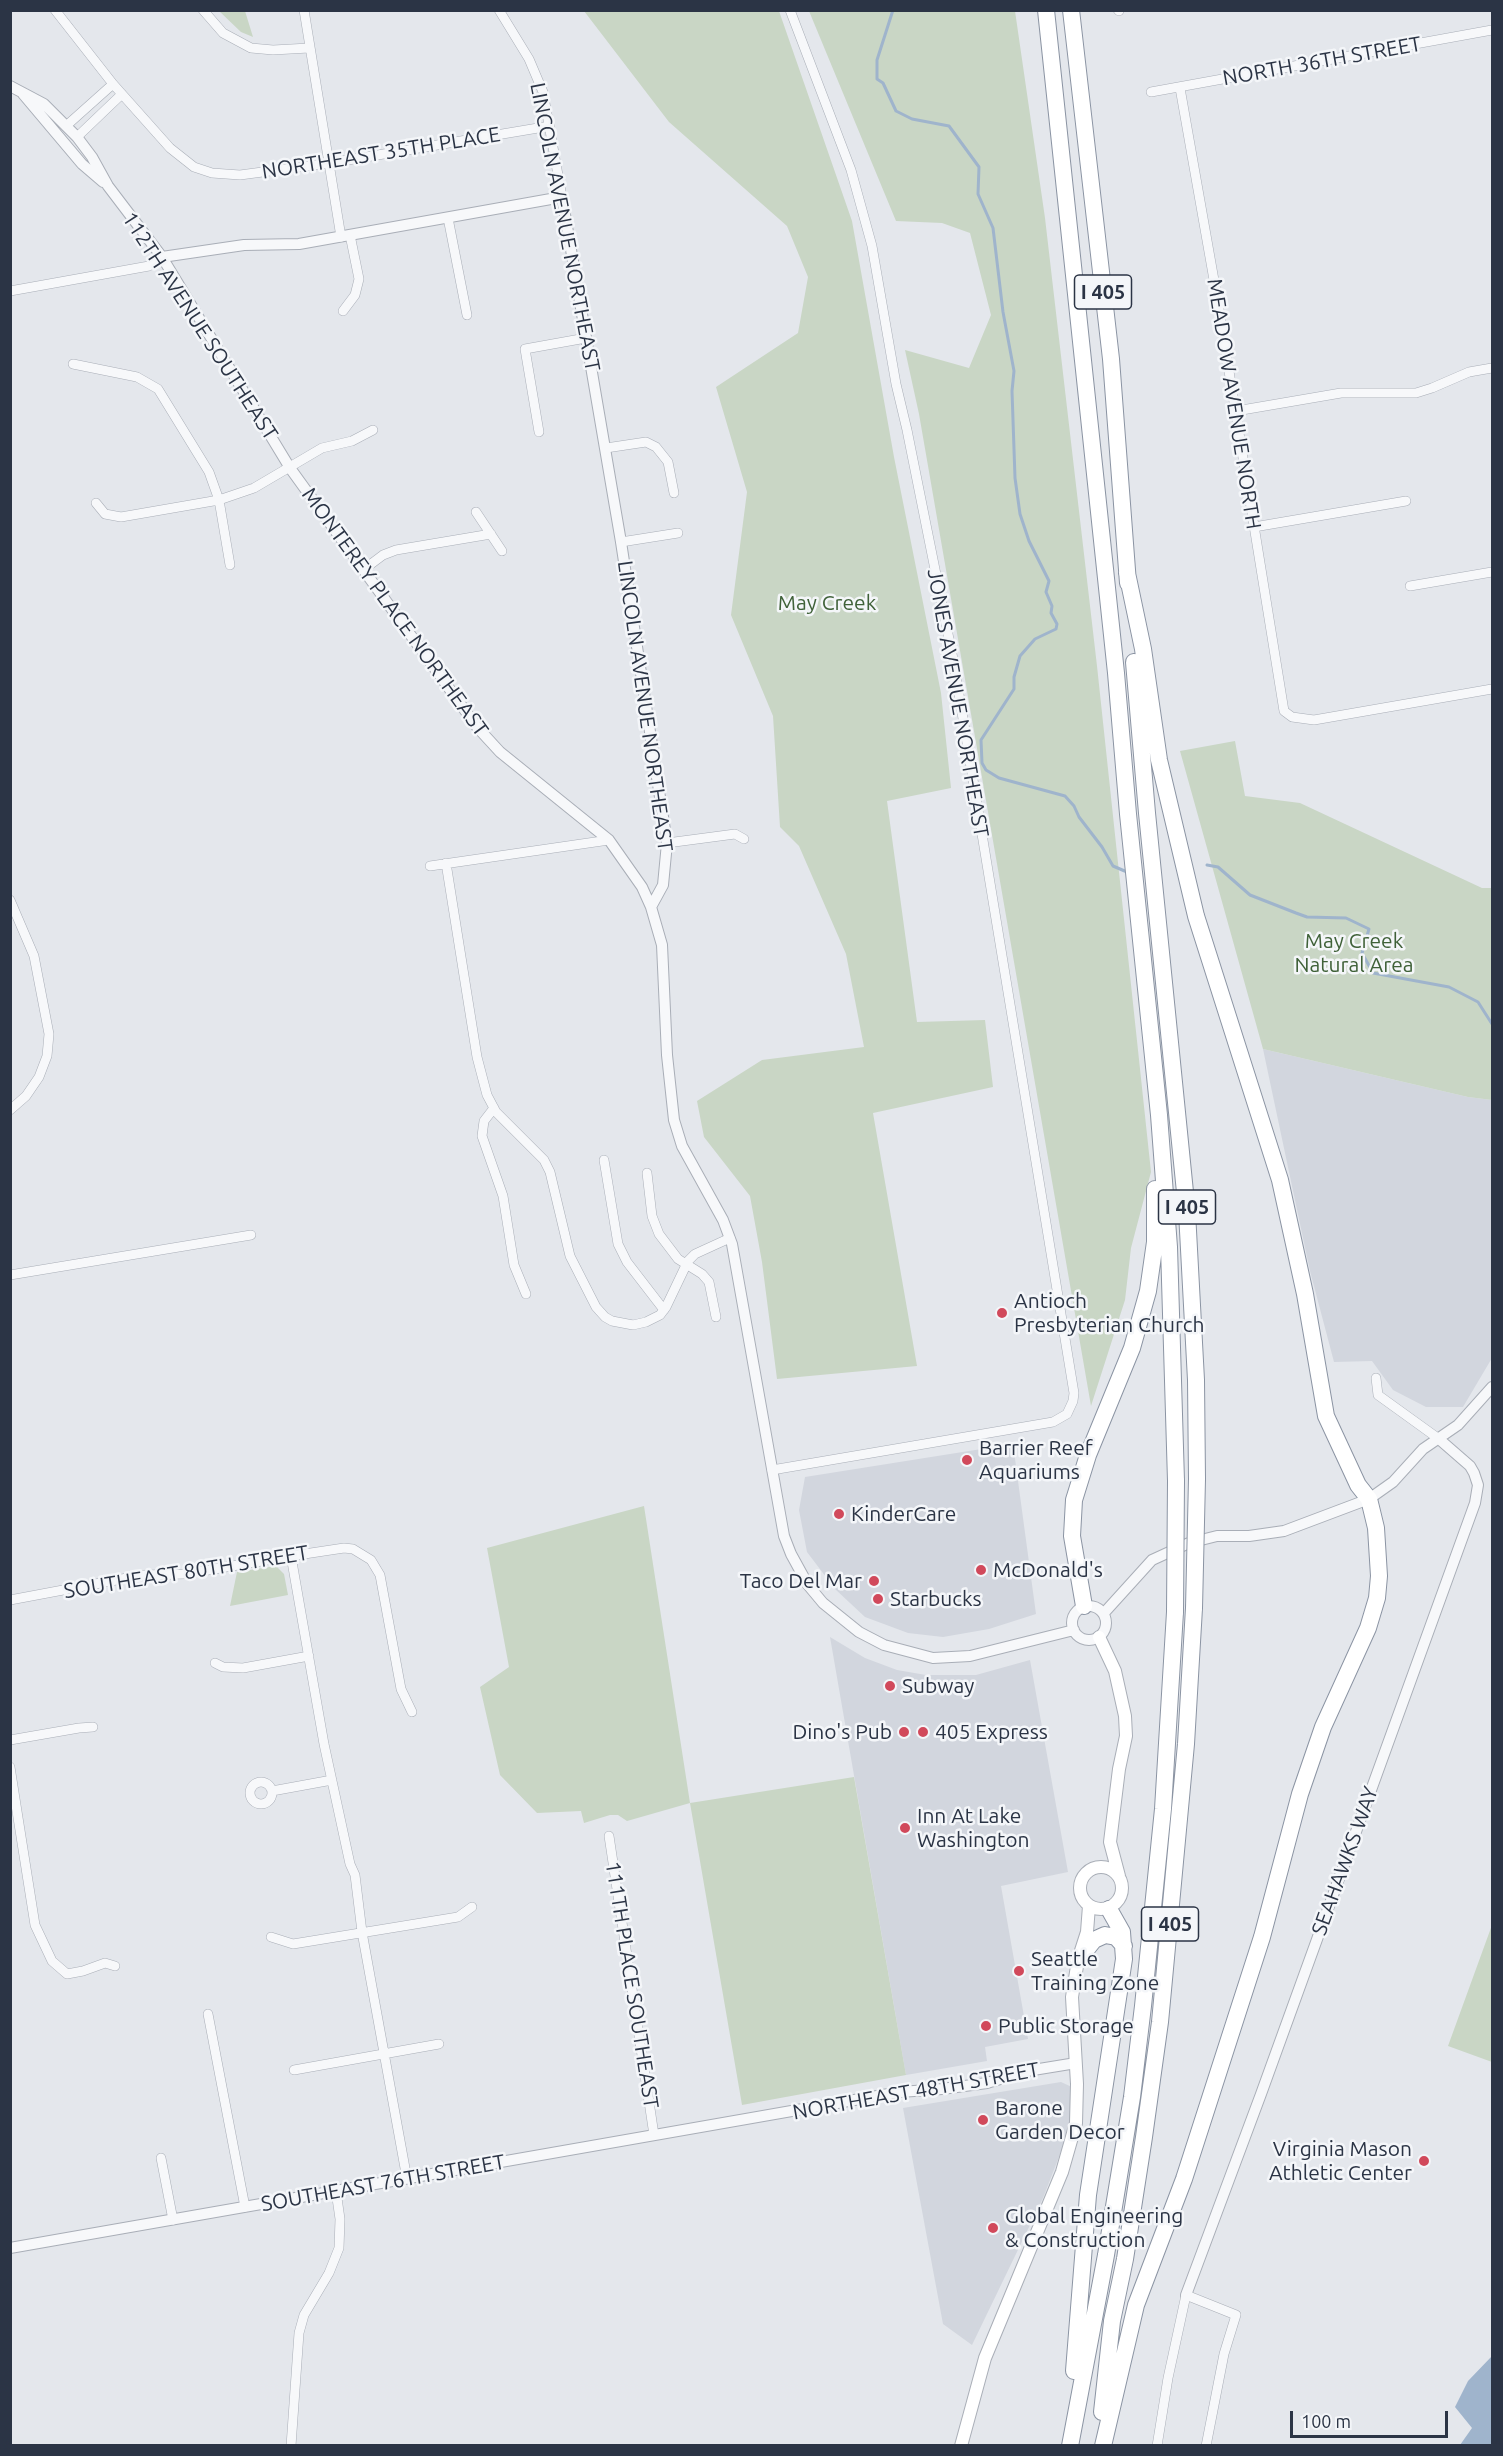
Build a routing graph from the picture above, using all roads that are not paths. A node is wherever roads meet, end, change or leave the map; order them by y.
1 (55, 10) edge
2 (203, 10) edge
3 (304, 10) edge
4 (499, 10) edge
5 (790, 10) edge
6 (1035, 10) edge
7 (1046, 10) edge
8 (1071, 10) edge
9 (1492, 30) edge
10 (309, 48) junction
11 (113, 84) junction
12 (15, 88) edge
13 (1180, 88) junction
14 (1151, 92) dead end
15 (122, 94) junction
16 (1056, 116) junction
17 (66, 126) junction
18 (550, 126) junction
19 (77, 137) junction
20 (330, 163) junction
21 (108, 186) junction
22 (562, 197) junction
23 (448, 218) junction
24 (345, 236) junction
25 (162, 257) junction
26 (10, 291) edge
27 (343, 310) dead end
28 (467, 315) dead end
29 (586, 338) junction
30 (73, 364) dead end
31 (1492, 368) edge
32 (1236, 411) junction
33 (374, 430) dead end
34 (539, 432) dead end
35 (606, 448) junction
36 (291, 468) junction
37 (674, 493) dead end
38 (219, 500) junction
39 (1406, 501) dead end
40 (96, 503) dead end
41 (476, 512) dead end
42 (1254, 527) junction
43 (678, 533) dead end
44 (491, 534) junction
45 (621, 542) junction
46 (502, 551) dead end
47 (230, 565) dead end
48 (363, 570) junction
49 (1492, 572) edge
50 (1127, 573) junction
51 (1410, 586) dead end
52 (1492, 689) edge
53 (744, 839) dead end
54 (609, 840) junction
55 (668, 843) junction
56 (446, 864) junction
57 (430, 866) dead end
58 (10, 900) edge
59 (651, 907) junction
60 (1151, 1026) junction
61 (494, 1108) junction
62 (10, 1110) edge
63 (604, 1160) dead end
64 (647, 1173) dead end
65 (251, 1235) dead end
66 (730, 1238) junction
67 (686, 1265) junction
68 (10, 1275) edge
69 (526, 1294) dead end
70 (664, 1310) junction
71 (716, 1317) dead end
72 (1376, 1378) dead end
73 (1492, 1387) edge
74 (1439, 1439) junction
75 (772, 1470) junction
76 (1369, 1499) junction
77 (291, 1556) junction
78 (10, 1600) edge
79 (1084, 1606) junction
80 (1104, 1613) junction
81 (1074, 1630) junction
82 (1099, 1637) junction
83 (309, 1656) junction
84 (216, 1663) dead end
85 (412, 1712) dead end
86 (93, 1727) dead end
87 (10, 1740) edge
88 (10, 1767) edge
89 (332, 1780) junction
90 (272, 1791) dead end
91 (609, 1836) dead end
92 (1110, 1842) junction
93 (1096, 1868) junction
94 (1119, 1876) junction
95 (1089, 1906) junction
96 (472, 1907) dead end
97 (1106, 1909) junction
98 (362, 1932) junction
99 (1087, 1932) junction
100 (271, 1937) dead end
101 (1124, 1946) junction
102 (1078, 1960) junction
103 (116, 1966) dead end
104 (208, 2014) dead end
105 (439, 2044) dead end
106 (383, 2053) junction
107 (1076, 2063) junction
108 (294, 2070) dead end
109 (755, 2118) joint
110 (654, 2135) junction
111 (161, 2158) dead end
112 (407, 2179) junction
113 (336, 2191) junction
114 (244, 2207) junction
115 (173, 2220) junction
116 (10, 2248) edge
117 (1186, 2295) junction
118 (291, 2445) edge
119 (961, 2445) edge
120 (1070, 2445) edge
121 (1101, 2445) edge
122 (1157, 2445) edge
123 (1206, 2445) edge

1 - 11 street
2 - 10 street
3 - 10 street
4 - 18 street, LINCOLN AVENUE NORTHEAST
5 - 75 street, JONES AVENUE NORTHEAST
6 - 16 highway
7 - 16 highway, I 405
8 - 50 highway, I 405
9 - 13 street, NORTH 36TH STREET
10 - 20 street
11 - 15 street
11 - 17 street
12 - 17 street, 112TH AVENUE SOUTHEAST
12 - 21 street, 112TH AVENUE SOUTHEAST
13 - 14 street, NORTH 36TH STREET
13 - 32 street, MEADOW AVENUE NORTH
15 - 19 street
15 - 20 street, NORTHEAST 35TH PLACE
16 - 60 highway, I 405
17 - 19 street, 112TH AVENUE SOUTHEAST
18 - 20 street, NORTHEAST 35TH PLACE
18 - 22 street, LINCOLN AVENUE NORTHEAST
19 - 21 street, 112TH AVENUE SOUTHEAST
20 - 24 street
21 - 25 street, 112TH AVENUE SOUTHEAST
22 - 23 street
22 - 29 street, LINCOLN AVENUE NORTHEAST
23 - 24 street
23 - 28 street
24 - 25 street
24 - 27 street
25 - 26 street
25 - 36 street, 112TH AVENUE SOUTHEAST
29 - 34 street
29 - 35 street, LINCOLN AVENUE NORTHEAST
30 - 38 street
31 - 32 street
32 - 42 street, MEADOW AVENUE NORTH
33 - 36 street
35 - 37 street
35 - 45 street, LINCOLN AVENUE NORTHEAST
36 - 38 street
36 - 48 street, MONTEREY PLACE NORTHEAST
38 - 40 street
38 - 47 street
39 - 42 street
41 - 44 street
42 - 52 street, MEADOW AVENUE NORTH
43 - 45 street
44 - 46 street
44 - 48 street
45 - 55 street, LINCOLN AVENUE NORTHEAST
48 - 54 street, MONTEREY PLACE NORTHEAST
49 - 51 street
50 - 76 highway
50 - 121 highway, I 405, bridge
53 - 55 street
54 - 56 street
54 - 59 street, MONTEREY PLACE NORTHEAST
55 - 59 street, LINCOLN AVENUE NORTHEAST
56 - 57 street
56 - 61 street
58 - 62 street
59 - 66 street
60 - 79 highway
60 - 120 highway, I 405, bridge
61 - 69 street
61 - 70 street
63 - 70 street
64 - 67 street
65 - 68 street
66 - 67 street
66 - 75 street
67 - 70 street
67 - 71 street
72 - 74 street
73 - 74 street
74 - 76 street
74 - 117 street, SEAHAWKS WAY
75 - 81 street
76 - 80 street
76 - 121 highway
77 - 78 street, SOUTHEAST 80TH STREET
77 - 83 street
77 - 85 street, SOUTHEAST 80TH STREET
79 - 80 street
79 - 81 street
80 - 82 street
81 - 82 street
82 - 92 main road
83 - 84 street
83 - 89 street
86 - 87 street
88 - 103 street
89 - 90 street
89 - 98 street
91 - 110 street, 111TH PLACE SOUTHEAST
92 - 93 main road
92 - 94 main road
93 - 94 main road
93 - 95 main road
94 - 97 main road
95 - 97 main road
95 - 99 main road
96 - 98 street
97 - 99 main road
97 - 101 highway
98 - 100 street
98 - 106 street
99 - 102 main road
101 - 102 highway
101 - 120 highway
102 - 107 main road
104 - 114 street
105 - 106 street
106 - 108 street
106 - 112 street
107 - 109 street, NORTHEAST 48TH STREET
107 - 119 main road
109 - 110 street, SOUTHEAST 76TH STREET
110 - 112 street, SOUTHEAST 76TH STREET
111 - 115 street
112 - 113 street, SOUTHEAST 76TH STREET
113 - 114 street, SOUTHEAST 76TH STREET
113 - 118 street
114 - 115 street, SOUTHEAST 76TH STREET
115 - 116 street, SOUTHEAST 76TH STREET
117 - 122 street
117 - 123 street

